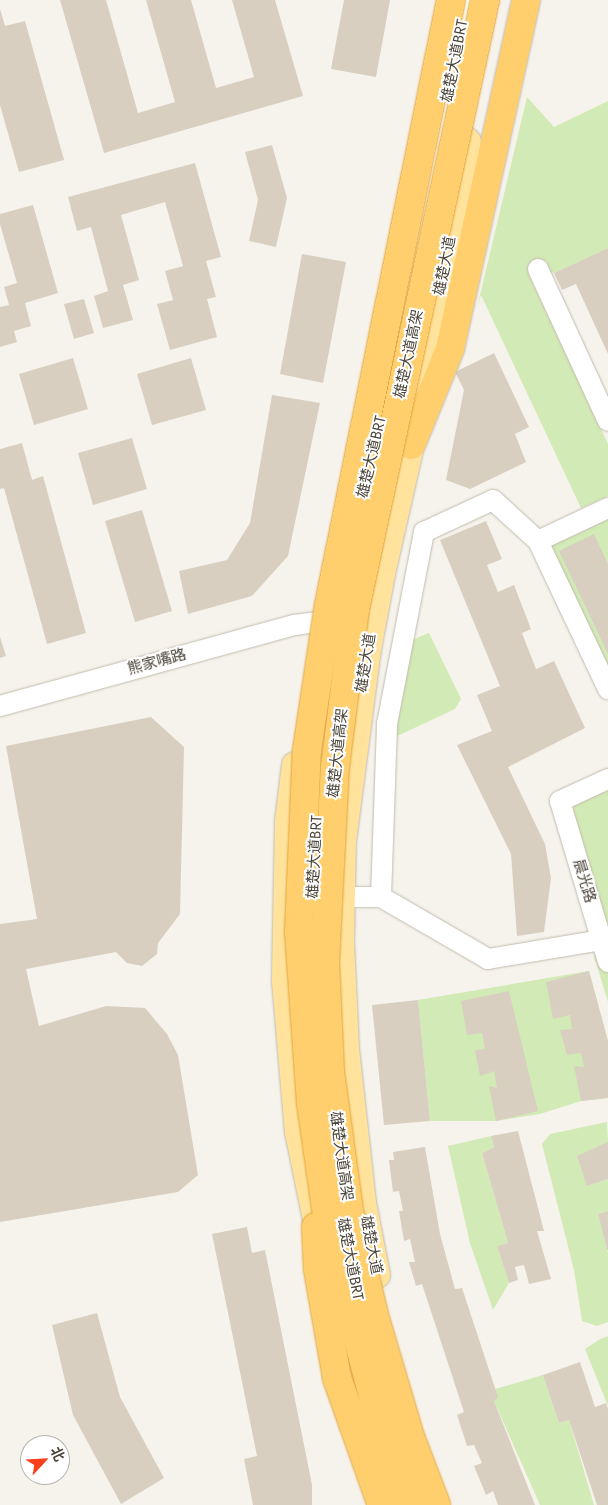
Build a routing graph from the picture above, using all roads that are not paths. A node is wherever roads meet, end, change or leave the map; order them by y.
1 (440, 0) edge
2 (451, 0) edge
3 (467, 0) edge
4 (485, 0) edge
5 (499, 0) edge
6 (526, 0) edge
7 (538, 269) dead end
8 (608, 421) edge
9 (411, 445) junction
10 (608, 508) edge
11 (538, 541) junction
12 (316, 622) junction
13 (608, 689) edge
14 (0, 706) edge
15 (608, 779) edge
16 (288, 860) junction
17 (343, 863) junction
18 (313, 892) junction
19 (353, 897) dead end
20 (381, 897) junction
21 (602, 940) junction
22 (608, 962) edge
23 (311, 1103) junction
24 (316, 1220) junction
25 (382, 1505) edge
26 (396, 1505) edge
27 (410, 1505) edge
28 (423, 1505) edge
29 (436, 1505) edge
30 (448, 1505) edge

1 - 12 main road
2 - 23 highway, 雄楚大道高架, bridge
3 - 18 street, 雄楚大道BRT
4 - 29 highway, 雄楚大道高架, bridge
5 - 9 main road, 雄楚大道
6 - 9 highway
7 - 8 street
9 - 17 main road, 雄楚大道
10 - 11 street
11 - 13 street
11 - 20 street
12 - 14 street, 熊家嘴路
12 - 16 main road
15 - 21 street, 晨光路
16 - 18 main road
16 - 24 main road
17 - 18 main road
17 - 30 main road, 雄楚大道
18 - 28 street, 雄楚大道BRT
19 - 20 street
20 - 21 street
21 - 22 street, 晨光路
23 - 24 highway, bridge
23 - 27 highway, 雄楚大道高架, bridge
24 - 25 highway, bridge
24 - 26 main road

